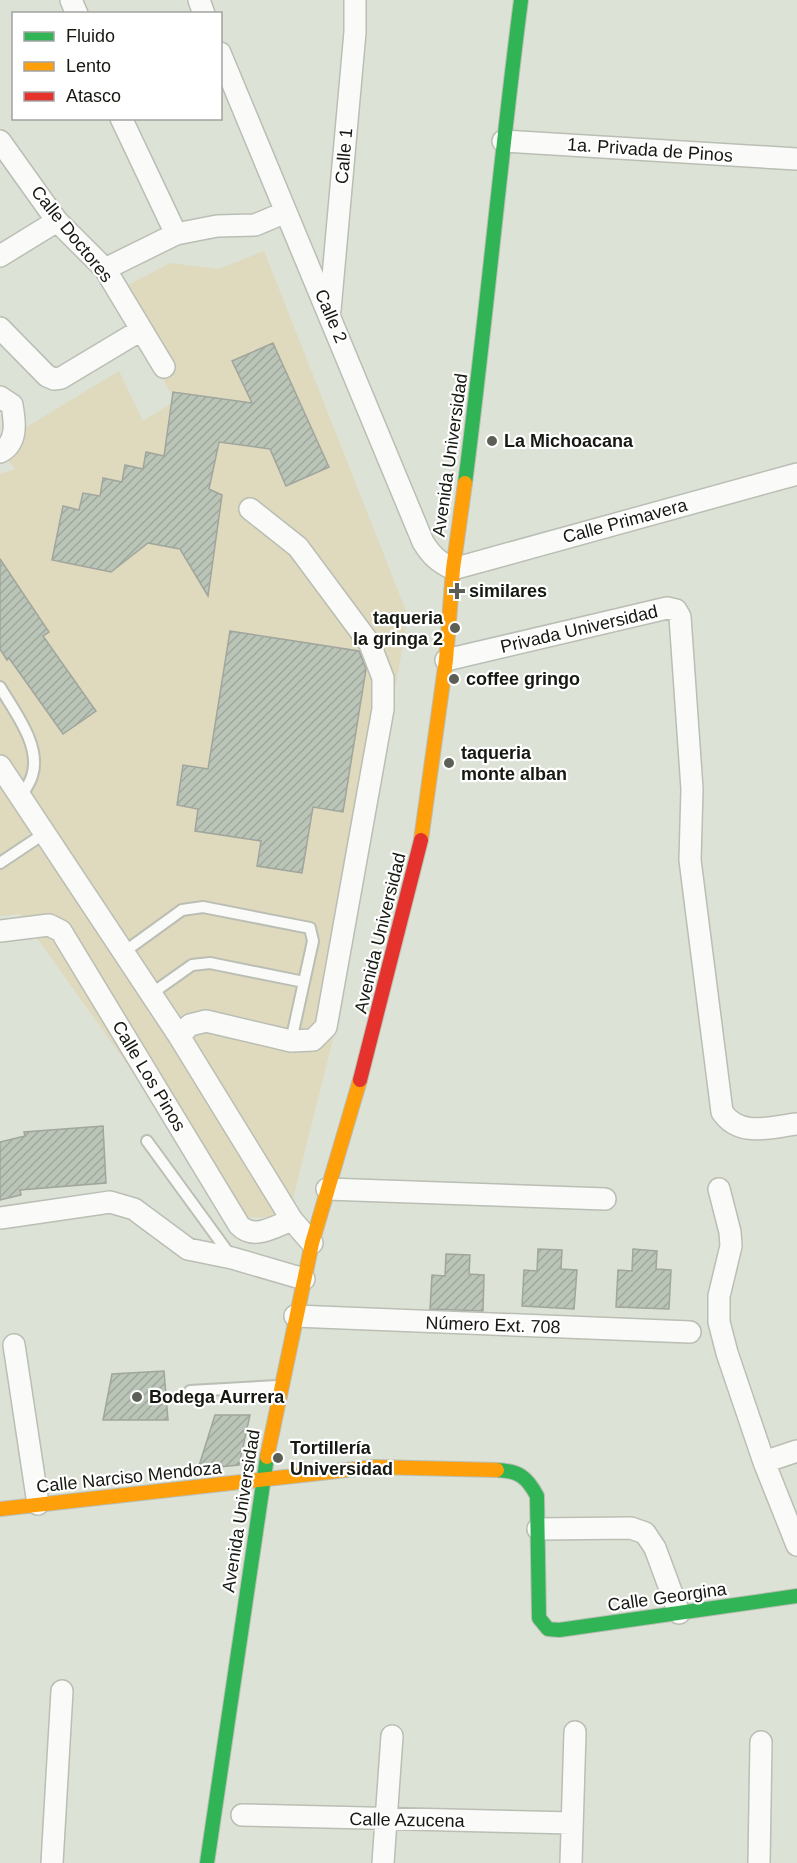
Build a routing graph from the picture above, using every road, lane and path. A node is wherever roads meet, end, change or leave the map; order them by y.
1 (355, 0) edge
2 (521, 0) edge
3 (222, 58) edge
4 (122, 120) edge
5 (0, 141) edge
6 (503, 141) junction
7 (797, 159) edge
8 (286, 212) junction
9 (57, 221) junction
10 (176, 234) junction
11 (0, 256) edge
12 (105, 269) junction
13 (330, 313) junction
14 (0, 328) edge
15 (141, 330) junction
16 (164, 367) dead end
17 (0, 397) edge
18 (0, 452) edge
19 (797, 474) edge
20 (250, 509) dead end
21 (453, 569) junction
22 (446, 660) junction
23 (0, 687) edge
24 (8, 783) edge
25 (45, 833) junction
26 (0, 863) edge
27 (0, 931) edge
28 (124, 952) junction
29 (304, 982) junction
30 (151, 994) junction
31 (179, 1036) junction
32 (291, 1041) junction
33 (797, 1124) edge
34 (147, 1141) dead end
35 (719, 1189) dead end
36 (327, 1190) junction
37 (605, 1200) dead end
38 (0, 1218) edge
39 (292, 1220) junction
40 (312, 1243) junction
41 (232, 1258) junction
42 (304, 1279) junction
43 (295, 1316) junction
44 (690, 1332) dead end
45 (14, 1345) dead end
46 (281, 1385) junction
47 (190, 1391) dead end
48 (797, 1451) edge
49 (764, 1462) junction
50 (262, 1481) junction
51 (38, 1504) junction
52 (0, 1509) edge
53 (538, 1529) junction
54 (797, 1545) edge
55 (797, 1596) edge
56 (679, 1613) junction
57 (543, 1626) joint
58 (62, 1691) dead end
59 (575, 1732) dead end
60 (392, 1736) dead end
61 (761, 1742) dead end
62 (242, 1815) dead end
63 (386, 1820) junction
64 (572, 1823) junction
65 (52, 1863) edge
66 (207, 1863) edge
67 (382, 1863) edge
68 (571, 1863) edge
69 (759, 1863) edge

1 - 13 street, Calle 1
2 - 6 street, Avenida Universidad
3 - 8 street, Calle 2
4 - 10 street
5 - 9 street, Calle Doctores
6 - 7 street, 1a. Privada de Pinos
6 - 21 street, Avenida Universidad
8 - 10 street
8 - 13 street, Calle 2
9 - 11 street
9 - 12 street, Calle Doctores
10 - 12 street
12 - 15 street, Calle Doctores
13 - 21 street, Calle 2
14 - 15 street
15 - 16 street, Calle Doctores
17 - 18 street
19 - 21 street, Calle Primavera
20 - 32 street
21 - 22 street, Avenida Universidad
22 - 33 street, Privada Universidad
22 - 36 street, Avenida Universidad
23 - 24 lane
24 - 25 street
25 - 26 lane
25 - 28 street
27 - 39 street, Calle Los Pinos
28 - 29 lane
28 - 30 street
29 - 30 lane
29 - 32 lane
30 - 31 street
31 - 32 street
31 - 39 street
34 - 41 lane
35 - 49 street
36 - 37 street
36 - 40 street, Avenida Universidad
38 - 41 street
39 - 40 street
40 - 42 street, Avenida Universidad
41 - 42 street
42 - 43 street, Avenida Universidad
43 - 44 street, Número Ext. 708
43 - 46 street, Avenida Universidad
45 - 51 street
46 - 47 lane
46 - 50 street, Avenida Universidad
48 - 49 street
49 - 54 street
50 - 51 street, Calle Narciso Mendoza
50 - 53 street, Calle Narciso Mendoza
50 - 66 street, Avenida Universidad
51 - 52 street, Calle Narciso Mendoza
53 - 56 street
53 - 57 street, Calle Narciso Mendoza
55 - 56 street, Calle Georgina
56 - 57 street, Calle Georgina
58 - 65 street
59 - 64 street
60 - 63 street
61 - 69 street
62 - 63 street, Calle Azucena
63 - 64 street, Calle Azucena
63 - 67 street
64 - 68 street

